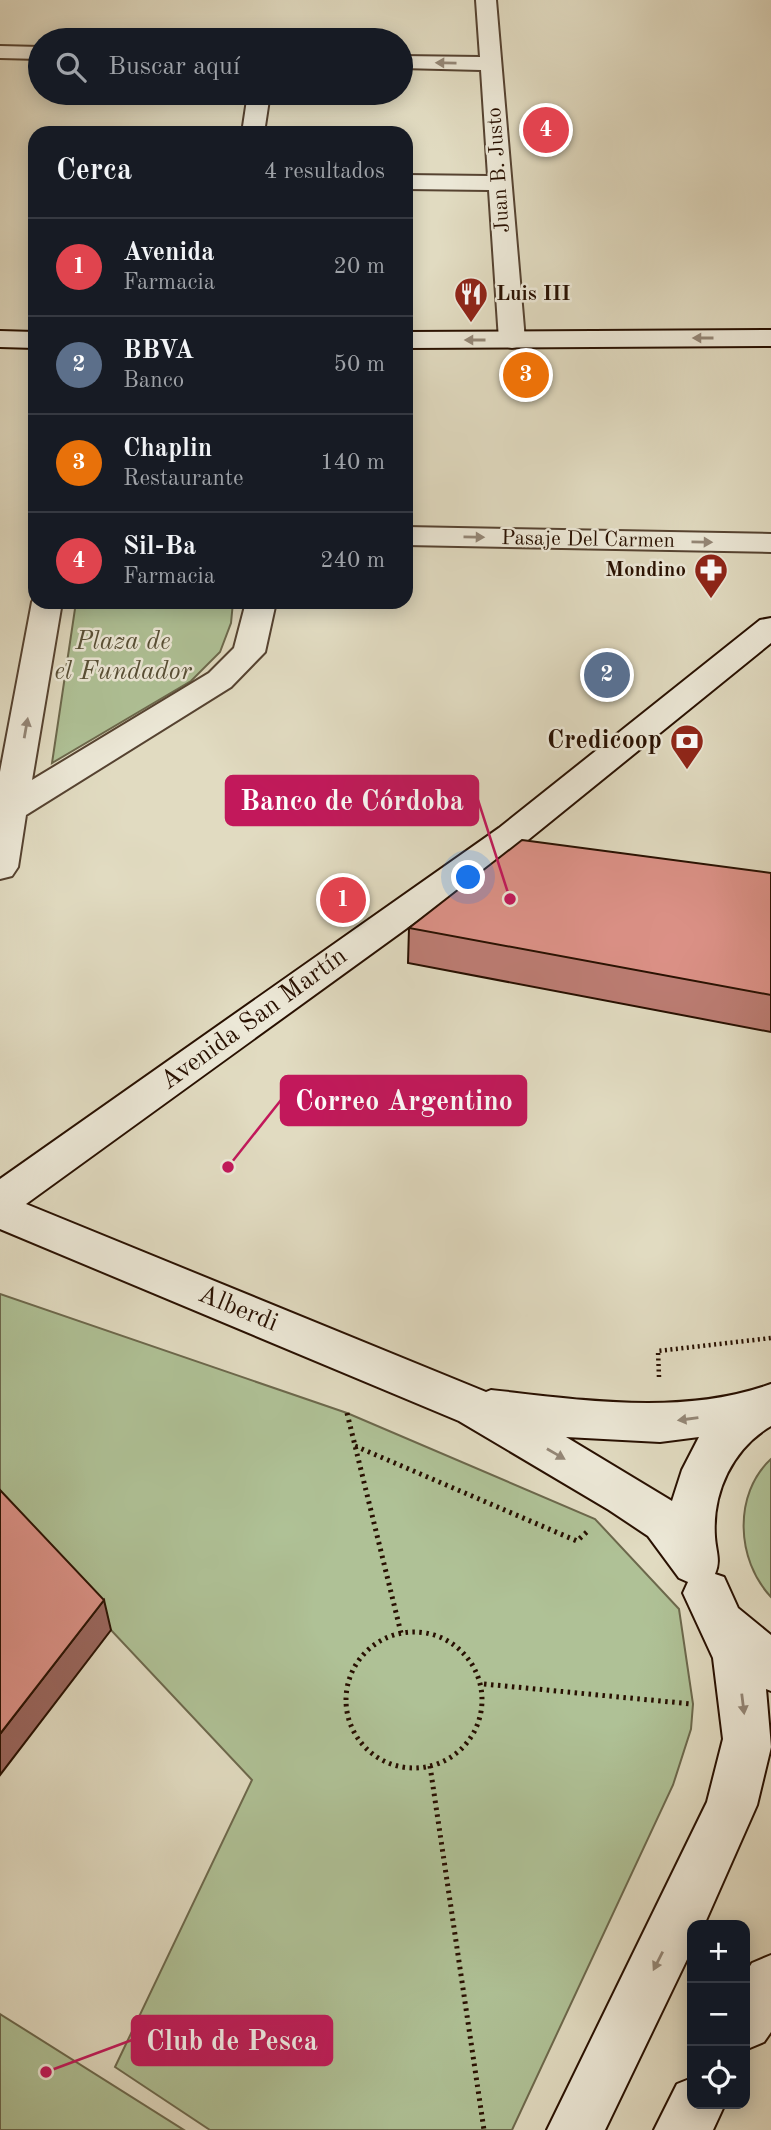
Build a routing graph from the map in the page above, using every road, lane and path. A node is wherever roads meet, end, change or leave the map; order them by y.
1 (486, 0) edge
2 (0, 52) edge
3 (28, 53) edge
4 (413, 62) edge
5 (491, 64) junction
6 (257, 105) edge
7 (254, 126) edge
8 (413, 182) edge
9 (499, 183) junction
10 (771, 338) edge
11 (0, 339) edge
12 (28, 340) edge
13 (413, 340) edge
14 (512, 340) junction
15 (413, 536) edge
16 (771, 543) edge
17 (46, 609) edge
18 (260, 609) edge
19 (771, 628) edge
20 (12, 808) junction
21 (511, 836) junction
22 (547, 851) edge
23 (0, 867) edge
24 (0, 1201) edge
25 (0, 1211) edge
26 (475, 1407) junction
27 (763, 1407) edge
28 (347, 1413) dead end
29 (701, 1576) junction
30 (401, 1633) junction
31 (771, 1668) edge
32 (484, 1684) junction
33 (748, 1739) junction
34 (430, 1766) junction
35 (771, 1982) edge
36 (750, 2015) edge
37 (694, 2109) edge
38 (484, 2130) edge
39 (575, 2130) edge
40 (682, 2130) edge

1 - 5 main road, Juan B. Justo
2 - 3 main road
5 -> 4 main road
5 - 9 main road, Juan B. Justo
6 - 7 main road
8 - 9 main road
9 - 14 main road, Juan B. Justo
10 -> 14 main road
11 - 12 main road
14 -> 13 main road
15 -> 16 main road, Pasaje Del Carmen
20 -> 17 main road
18 - 20 main road
19 - 21 main road, Avenida San Martín
20 - 23 main road
21 - 22 main road
21 - 24 main road, Avenida San Martín
25 - 26 main road, Alberdi
27 -> 26 main road, Alberdi
26 -> 29 main road, Alberdi
27 - 29 main road
28 - 30 path
29 - 31 main road
29 -> 33 main road
30 - 32 path
30 - 34 path
32 - 33 path
32 - 34 path
33 -> 39 main road
34 - 38 path
35 - 36 main road
37 - 40 main road

